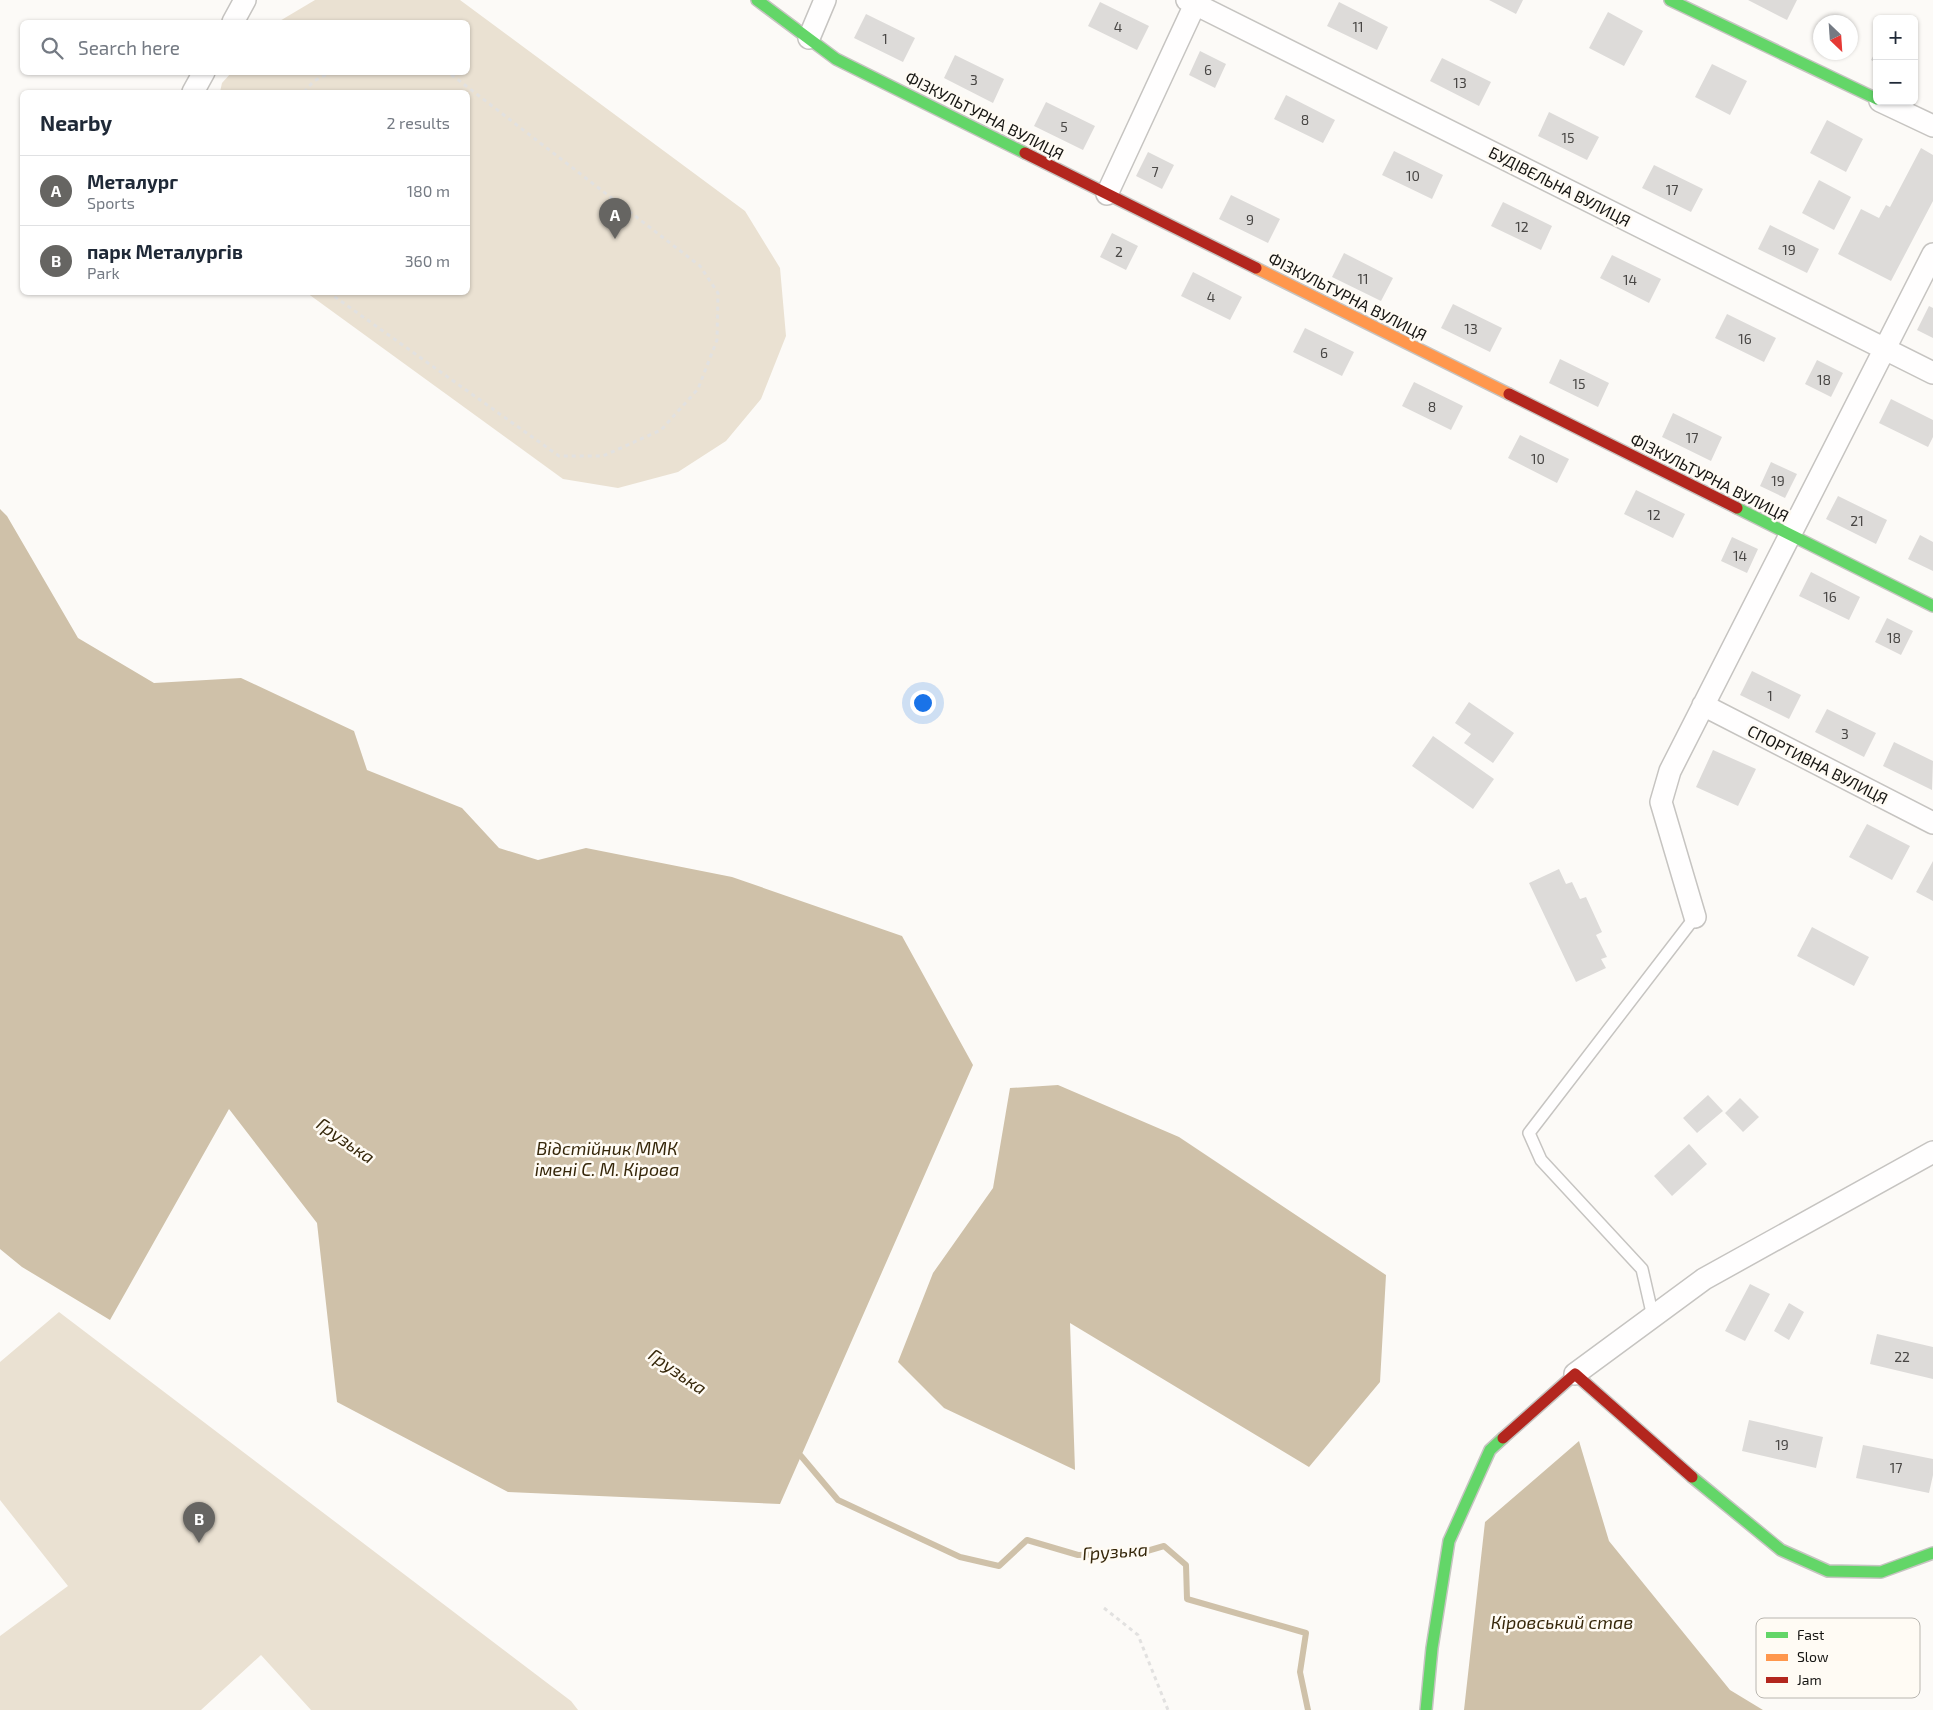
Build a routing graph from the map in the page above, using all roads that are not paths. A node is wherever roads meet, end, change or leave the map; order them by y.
1 (245, 0) edge
2 (757, 0) edge
3 (825, 0) edge
4 (1670, 0) edge
5 (1193, 1) edge
6 (234, 20) edge
7 (808, 38) junction
8 (202, 75) edge
9 (194, 90) edge
10 (1873, 98) edge
11 (1888, 105) edge
12 (1933, 126) edge
13 (1107, 194) junction
14 (1933, 254) edge
15 (1884, 349) junction
16 (1933, 373) edge
17 (1790, 535) junction
18 (1933, 606) edge
19 (1703, 705) junction
20 (1933, 823) edge
21 (1694, 917) joint
22 (1933, 1152) edge
23 (1653, 1317) junction
24 (1575, 1374) junction
25 (1933, 1553) edge
26 (1426, 1710) edge

1 - 6 street
2 - 7 street, ФIЗКУЛЬТУРНА ВУЛИЦЯ
3 - 7 street
4 - 10 street
5 - 13 street
5 - 15 street, БУДІВЕЛЬНА ВУЛИЦЯ
7 - 13 street, ФIЗКУЛЬТУРНА ВУЛИЦЯ
8 - 9 street
11 - 12 street
13 - 17 street, ФIЗКУЛЬТУРНА ВУЛИЦЯ
14 - 15 street
15 - 16 street, БУДІВЕЛЬНА ВУЛИЦЯ
15 - 17 street
17 - 18 street, ФIЗКУЛЬТУРНА ВУЛИЦЯ
17 - 19 street
19 - 20 street, СПОРТИВНА ВУЛИЦЯ
19 - 21 street
21 - 23 lane
22 - 23 street
23 - 24 street
24 - 25 street
24 - 26 street

